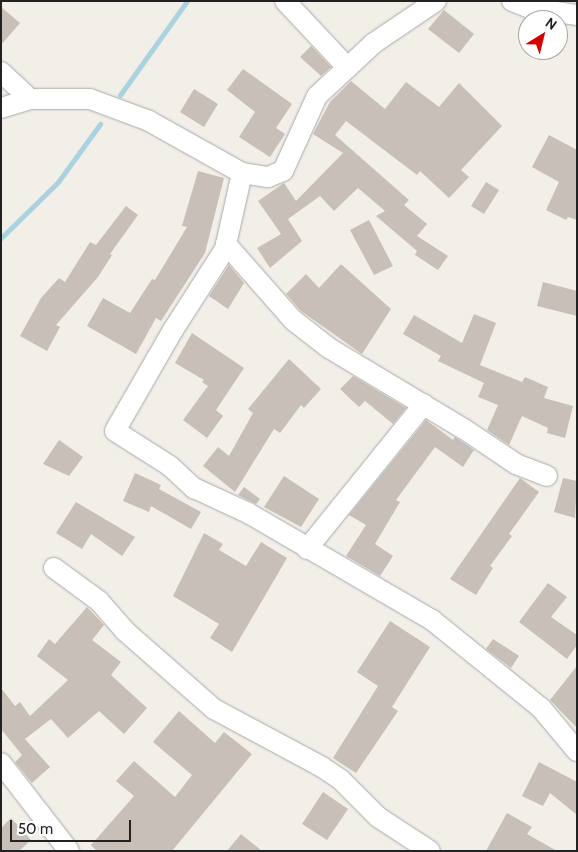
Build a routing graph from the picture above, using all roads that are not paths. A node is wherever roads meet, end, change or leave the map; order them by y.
1 (285, 1) edge
2 (436, 1) edge
3 (512, 1) edge
4 (577, 15) edge
5 (347, 67) junction
6 (1, 72) edge
7 (30, 99) junction
8 (1, 108) edge
9 (242, 173) junction
10 (226, 244) junction
11 (424, 404) junction
12 (547, 476) dead end
13 (307, 549) junction
14 (54, 568) dead end
15 (577, 751) edge
16 (1, 763) edge
17 (68, 851) edge
18 (430, 851) edge

1 - 5 street
2 - 5 street
3 - 4 street
5 - 9 street
6 - 7 street
7 - 8 street
7 - 9 street
9 - 10 street
10 - 11 street
10 - 13 street
11 - 12 street
11 - 13 street
13 - 15 street
14 - 18 street
16 - 17 street

